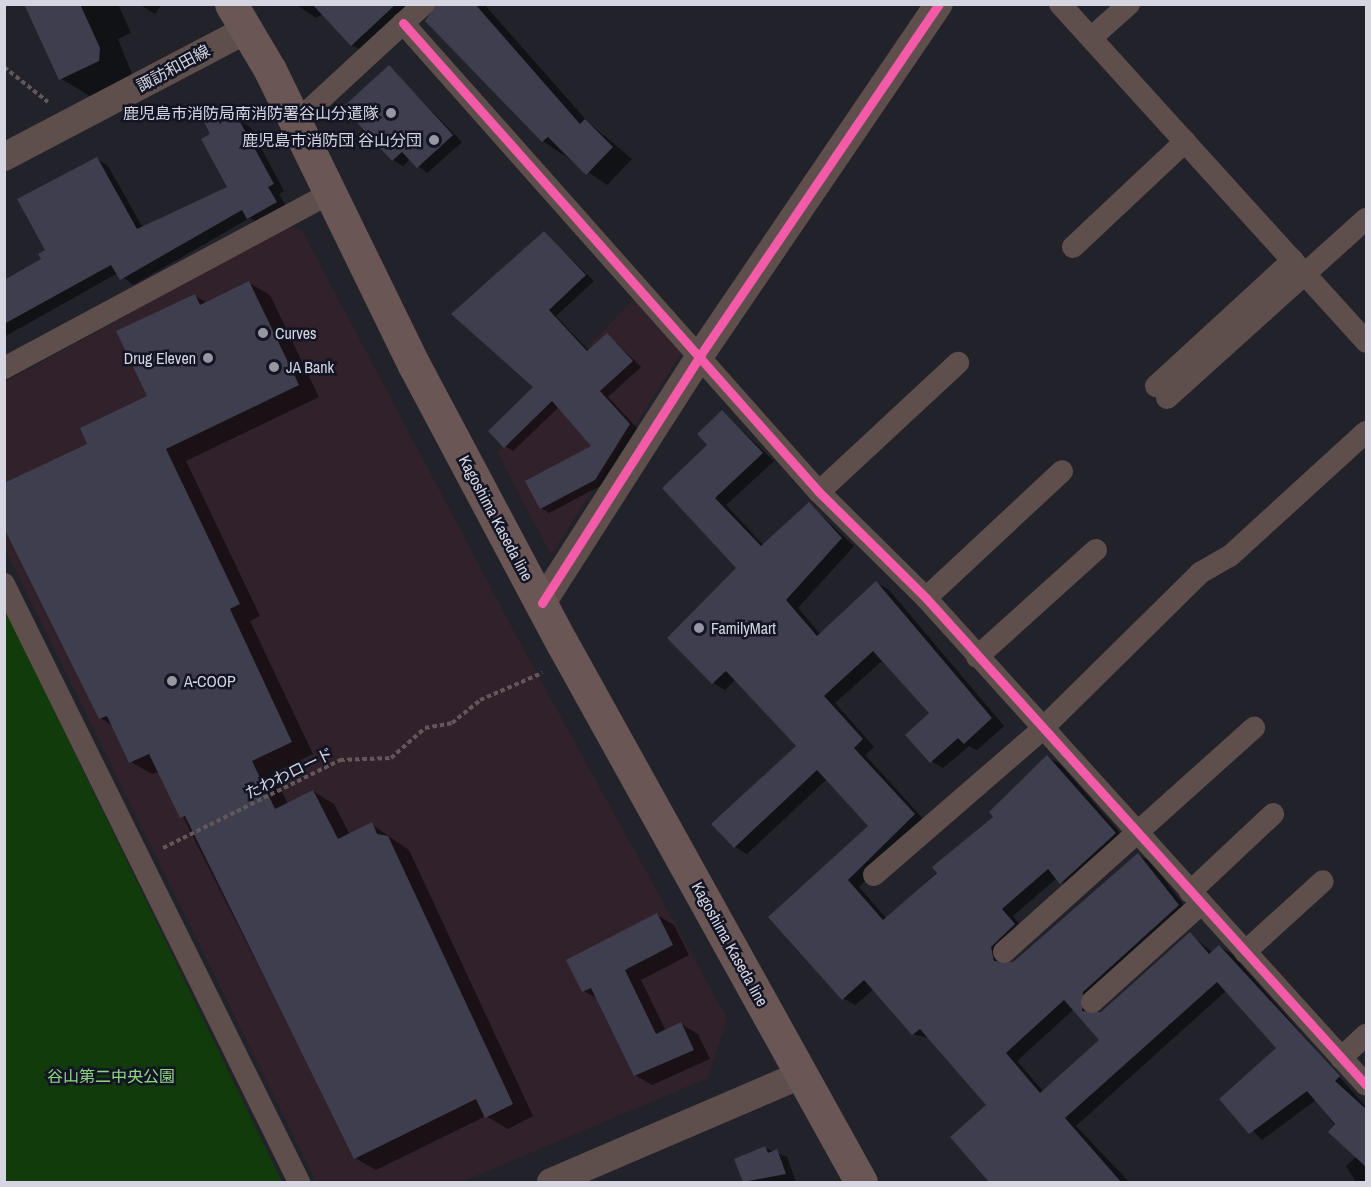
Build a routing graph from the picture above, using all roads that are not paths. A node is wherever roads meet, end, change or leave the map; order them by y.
1 (424, 4) edge
2 (939, 4) edge
3 (1060, 4) edge
4 (1129, 4) edge
5 (238, 17) edge
6 (403, 23) junction
7 (1091, 38) junction
8 (295, 123) junction
9 (1185, 142) junction
10 (4, 157) edge
11 (329, 194) junction
12 (1366, 219) edge
13 (1073, 247) dead end
14 (1300, 267) junction
15 (1364, 334) edge
16 (701, 354) junction
17 (958, 363) dead end
18 (4, 368) edge
19 (1162, 392) dead end
20 (1366, 432) edge
21 (1062, 471) dead end
22 (819, 492) junction
23 (1096, 550) dead end
24 (4, 584) edge
25 (926, 598) junction
26 (542, 603) junction
27 (977, 657) junction
28 (1254, 728) dead end
29 (1040, 731) junction
30 (1273, 814) dead end
31 (1136, 834) junction
32 (874, 874) dead end
33 (1323, 881) dead end
34 (1196, 898) junction
35 (1004, 952) dead end
36 (1245, 952) junction
37 (1092, 1002) dead end
38 (1366, 1035) edge
39 (1341, 1058) junction
40 (801, 1076) junction
41 (1366, 1085) edge
42 (300, 1182) edge
43 (550, 1182) edge
44 (861, 1182) edge

1 - 6 street
2 - 16 street
3 - 7 street
4 - 7 street
5 - 8 main road, Kagoshima Kaseda line
5 - 10 street, 諏訪和田線
6 - 8 street
6 - 16 street
7 - 9 street
8 - 11 main road, Kagoshima Kaseda line
9 - 13 street
9 - 14 street
11 - 18 street
11 - 26 main road, Kagoshima Kaseda line
12 - 14 street
14 - 15 street
14 - 19 street
16 - 22 street
16 - 26 street
17 - 22 street
20 - 29 street
21 - 25 street
22 - 25 street
23 - 27 street
24 - 42 street
25 - 27 street
26 - 40 main road, Kagoshima Kaseda line
27 - 29 street
28 - 31 street
29 - 31 street
29 - 32 street
30 - 34 street
31 - 34 street
31 - 35 street
33 - 36 street
34 - 36 street
34 - 37 street
36 - 39 street
38 - 39 street
39 - 41 street
40 - 43 street
40 - 44 main road, Kagoshima Kaseda line

